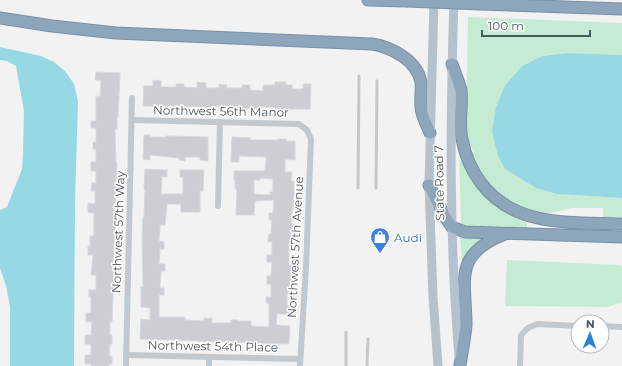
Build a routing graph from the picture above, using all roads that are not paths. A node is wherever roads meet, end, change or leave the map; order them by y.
1 (368, 0) edge
2 (434, 0) edge
3 (454, 0) edge
4 (545, 6) junction
5 (622, 9) edge
6 (622, 16) edge
7 (0, 18) edge
8 (452, 64) junction
9 (359, 76) dead end
10 (377, 80) dead end
11 (132, 98) dead end
12 (132, 120) junction
13 (220, 122) junction
14 (307, 130) joint
15 (430, 133) junction
16 (429, 184) junction
17 (358, 188) dead end
18 (376, 188) dead end
19 (218, 206) dead end
20 (622, 224) edge
21 (452, 227) junction
22 (508, 233) junction
23 (622, 237) edge
24 (570, 326) edge
25 (610, 326) edge
26 (622, 327) edge
27 (346, 332) dead end
28 (368, 339) dead end
29 (126, 355) junction
30 (209, 357) junction
31 (300, 359) junction
32 (126, 366) edge
33 (209, 366) edge
34 (300, 366) edge
35 (346, 366) edge
36 (367, 366) edge
37 (438, 366) edge
38 (460, 366) edge
39 (520, 366) edge

1 - 4 highway, bridge
2 - 15 main road, State Road 7
3 - 8 main road, State Road 7
4 - 5 highway
4 - 6 highway
7 - 15 highway
8 - 20 highway
8 - 21 main road, State Road 7
9 - 17 lane
10 - 18 lane
11 - 12 street, Northwest 57th Way
12 - 13 street, Northwest 56th Manor
12 - 29 street, Northwest 57th Way
13 - 14 street, Northwest 56th Manor
13 - 19 street
14 - 31 street, Northwest 57th Avenue
15 - 16 main road, State Road 7
16 - 21 highway
16 - 37 main road, State Road 7
21 - 22 highway
21 - 38 main road, State Road 7
22 - 23 highway
22 - 38 highway
24 - 39 street
25 - 26 street
27 - 35 lane
28 - 36 lane
29 - 30 street, Northwest 54th Place
29 - 32 street, Northwest 57th Way
30 - 31 street, Northwest 54th Place
30 - 33 street
31 - 34 street, Northwest 57th Avenue

